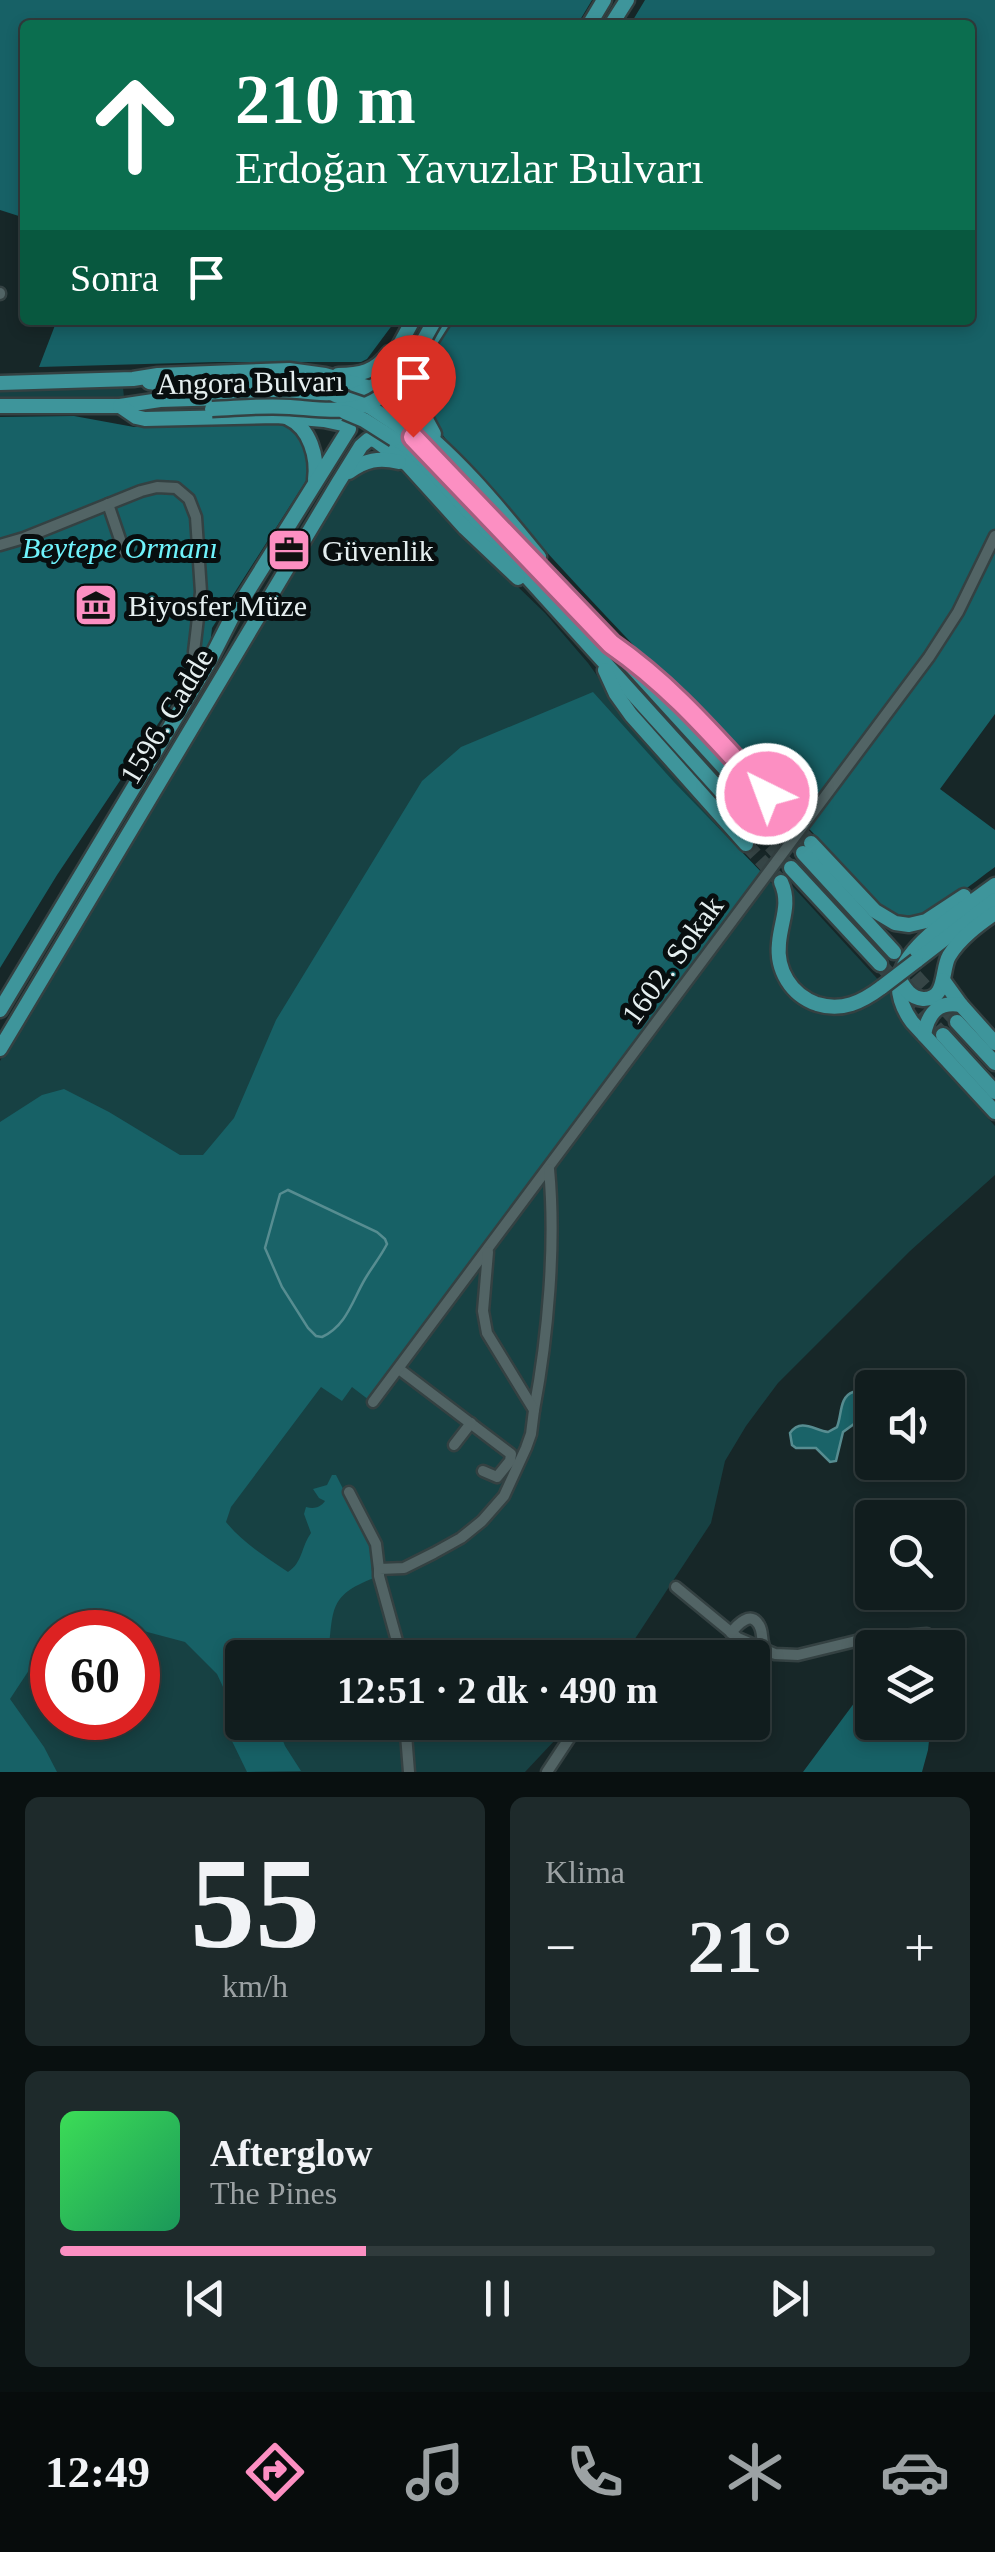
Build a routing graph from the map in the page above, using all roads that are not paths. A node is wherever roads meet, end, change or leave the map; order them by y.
1 (412, 325) edge
2 (413, 325) edge
3 (436, 325) edge
4 (436, 325) edge
5 (414, 366) junction
6 (330, 376) junction
7 (133, 379) junction
8 (0, 383) edge
9 (374, 391) junction
10 (0, 406) edge
11 (120, 406) junction
12 (330, 407) junction
13 (396, 408) junction
14 (287, 417) junction
15 (348, 427) junction
16 (398, 434) junction
17 (371, 440) junction
18 (445, 451) junction
19 (408, 465) junction
20 (338, 483) junction
21 (314, 484) junction
22 (108, 504) junction
23 (995, 536) edge
24 (0, 545) edge
25 (276, 545) junction
26 (124, 551) dead end
27 (296, 556) junction
28 (571, 602) junction
29 (564, 617) junction
30 (599, 656) junction
31 (209, 662) junction
32 (771, 809) tunnel mouth
33 (756, 830) tunnel mouth
34 (746, 844) tunnel mouth
35 (792, 868) tunnel mouth
36 (995, 881) edge
37 (781, 882) tunnel mouth
38 (995, 900) edge
39 (995, 912) edge
40 (906, 956) junction
41 (880, 964) tunnel mouth
42 (900, 980) junction
43 (944, 980) junction
44 (961, 1005) junction
45 (0, 1010) edge
46 (957, 1022) tunnel mouth
47 (924, 1035) junction
48 (944, 1035) tunnel mouth
49 (995, 1043) edge
50 (0, 1049) edge
51 (995, 1063) edge
52 (995, 1092) edge
53 (995, 1112) edge
54 (549, 1168) junction
55 (488, 1251) junction
56 (399, 1369) junction
57 (373, 1402) dead end
58 (534, 1410) junction
59 (471, 1423) junction
60 (454, 1445) dead end
61 (483, 1472) dead end
62 (349, 1492) dead end
63 (380, 1569) junction
64 (676, 1586) dead end
65 (760, 1630) junction
66 (732, 1633) junction
67 (397, 1640) edge
68 (742, 1640) edge
69 (753, 1640) edge
70 (760, 1640) edge
71 (855, 1640) edge
72 (770, 1652) edge
73 (406, 1740) edge
74 (568, 1740) edge
75 (409, 1772) edge
76 (547, 1772) edge

1 - 6 main road
2 - 9 main road, 1596. Cadde
3 - 5 main road, 1596. Cadde
4 - 9 main road, 1596. Cadde, bridge
5 - 13 main road, 1596. Cadde
5 - 18 main road
6 - 7 main road, Angora Bulvarı
6 - 9 main road, Angora Bulvarı
6 - 12 main road
7 - 8 main road, Angora Bulvarı
7 - 12 main road, Angora Bulvarı
9 - 11 main road, Angora Bulvarı, bridge
9 - 13 main road
9 - 15 main road, 1596. Cadde
10 - 11 main road, Angora Bulvarı
11 - 12 main road, Angora Bulvarı
11 - 14 main road, Angora Bulvarı
12 - 14 main road, Angora Bulvarı
12 - 15 main road, Angora Bulvarı
12 - 16 main road, bridge
13 - 17 main road, 1596. Cadde
13 - 18 main road
14 - 21 main road
15 - 17 main road
15 - 21 main road, 1596. Cadde
16 - 28 main road
16 - 29 main road
17 - 19 main road
17 - 20 main road, 1596. Cadde
18 - 28 main road
19 - 20 main road
19 - 29 main road
20 - 27 main road, 1596. Cadde
21 - 25 main road, 1596. Cadde
22 - 24 street
22 - 26 street
22 - 31 street
23 - 54 street, 1602. Sokak
25 - 27 main road
25 - 27 main road
25 - 31 main road, 1596. Cadde
27 - 50 main road, 1596. Cadde
28 - 32 main road
29 - 30 main road
30 - 33 main road
30 - 34 main road
31 - 45 main road, 1596. Cadde
35 - 41 main road
36 - 40 main road
36 - 40 main road
37 - 40 main road, bridge
38 - 40 main road
39 - 43 main road
40 - 42 main road
42 - 43 main road
42 - 47 main road
43 - 44 main road
44 - 47 main road
44 - 49 main road
46 - 51 main road
47 - 53 main road
48 - 52 main road
54 - 55 street, 1602. Sokak
54 - 58 street
55 - 56 street, 1602. Sokak
55 - 58 street
56 - 57 street, 1602. Sokak
56 - 59 street
58 - 63 street
59 - 60 street
59 - 61 street
62 - 63 street
63 - 67 street
64 - 66 street
65 - 66 street
65 - 69 street
65 - 70 street
66 - 68 street
71 - 72 street
73 - 75 street
74 - 76 street

